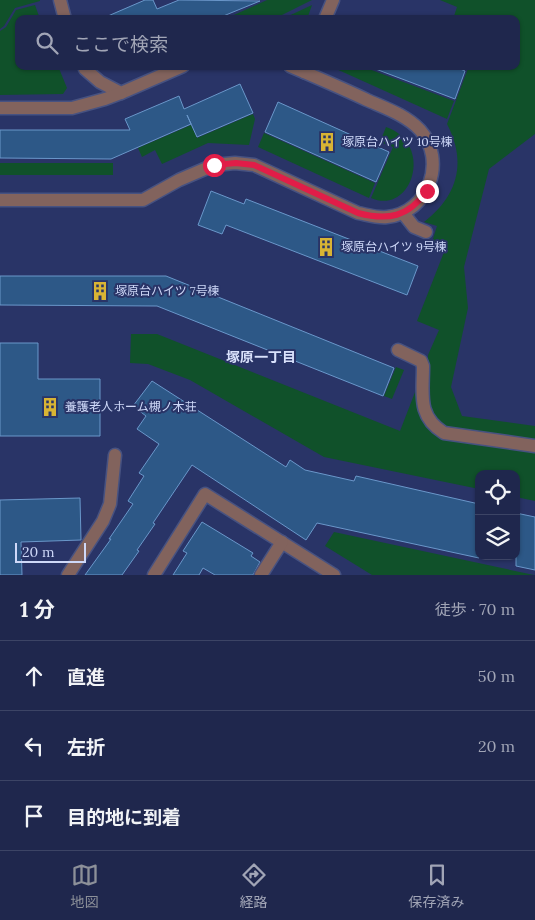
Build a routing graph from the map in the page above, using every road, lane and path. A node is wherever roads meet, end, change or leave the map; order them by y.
1 (60, 0) edge
2 (333, 0) edge
3 (64, 15) edge
4 (327, 15) edge
5 (86, 70) edge
6 (174, 70) edge
7 (307, 70) edge
8 (121, 93) junction
9 (0, 108) edge
10 (0, 200) edge
11 (403, 213) junction
12 (426, 232) dead end
13 (398, 350) dead end
14 (535, 446) edge
15 (115, 455) dead end
16 (282, 542) junction
17 (68, 575) edge
18 (154, 575) edge
19 (260, 575) edge
20 (334, 575) edge

1 - 3 street
2 - 4 street
5 - 8 street
6 - 8 street
7 - 11 street
8 - 9 street
10 - 11 street
11 - 12 street
13 - 14 street
15 - 17 street
16 - 18 street
16 - 19 street
16 - 20 street

